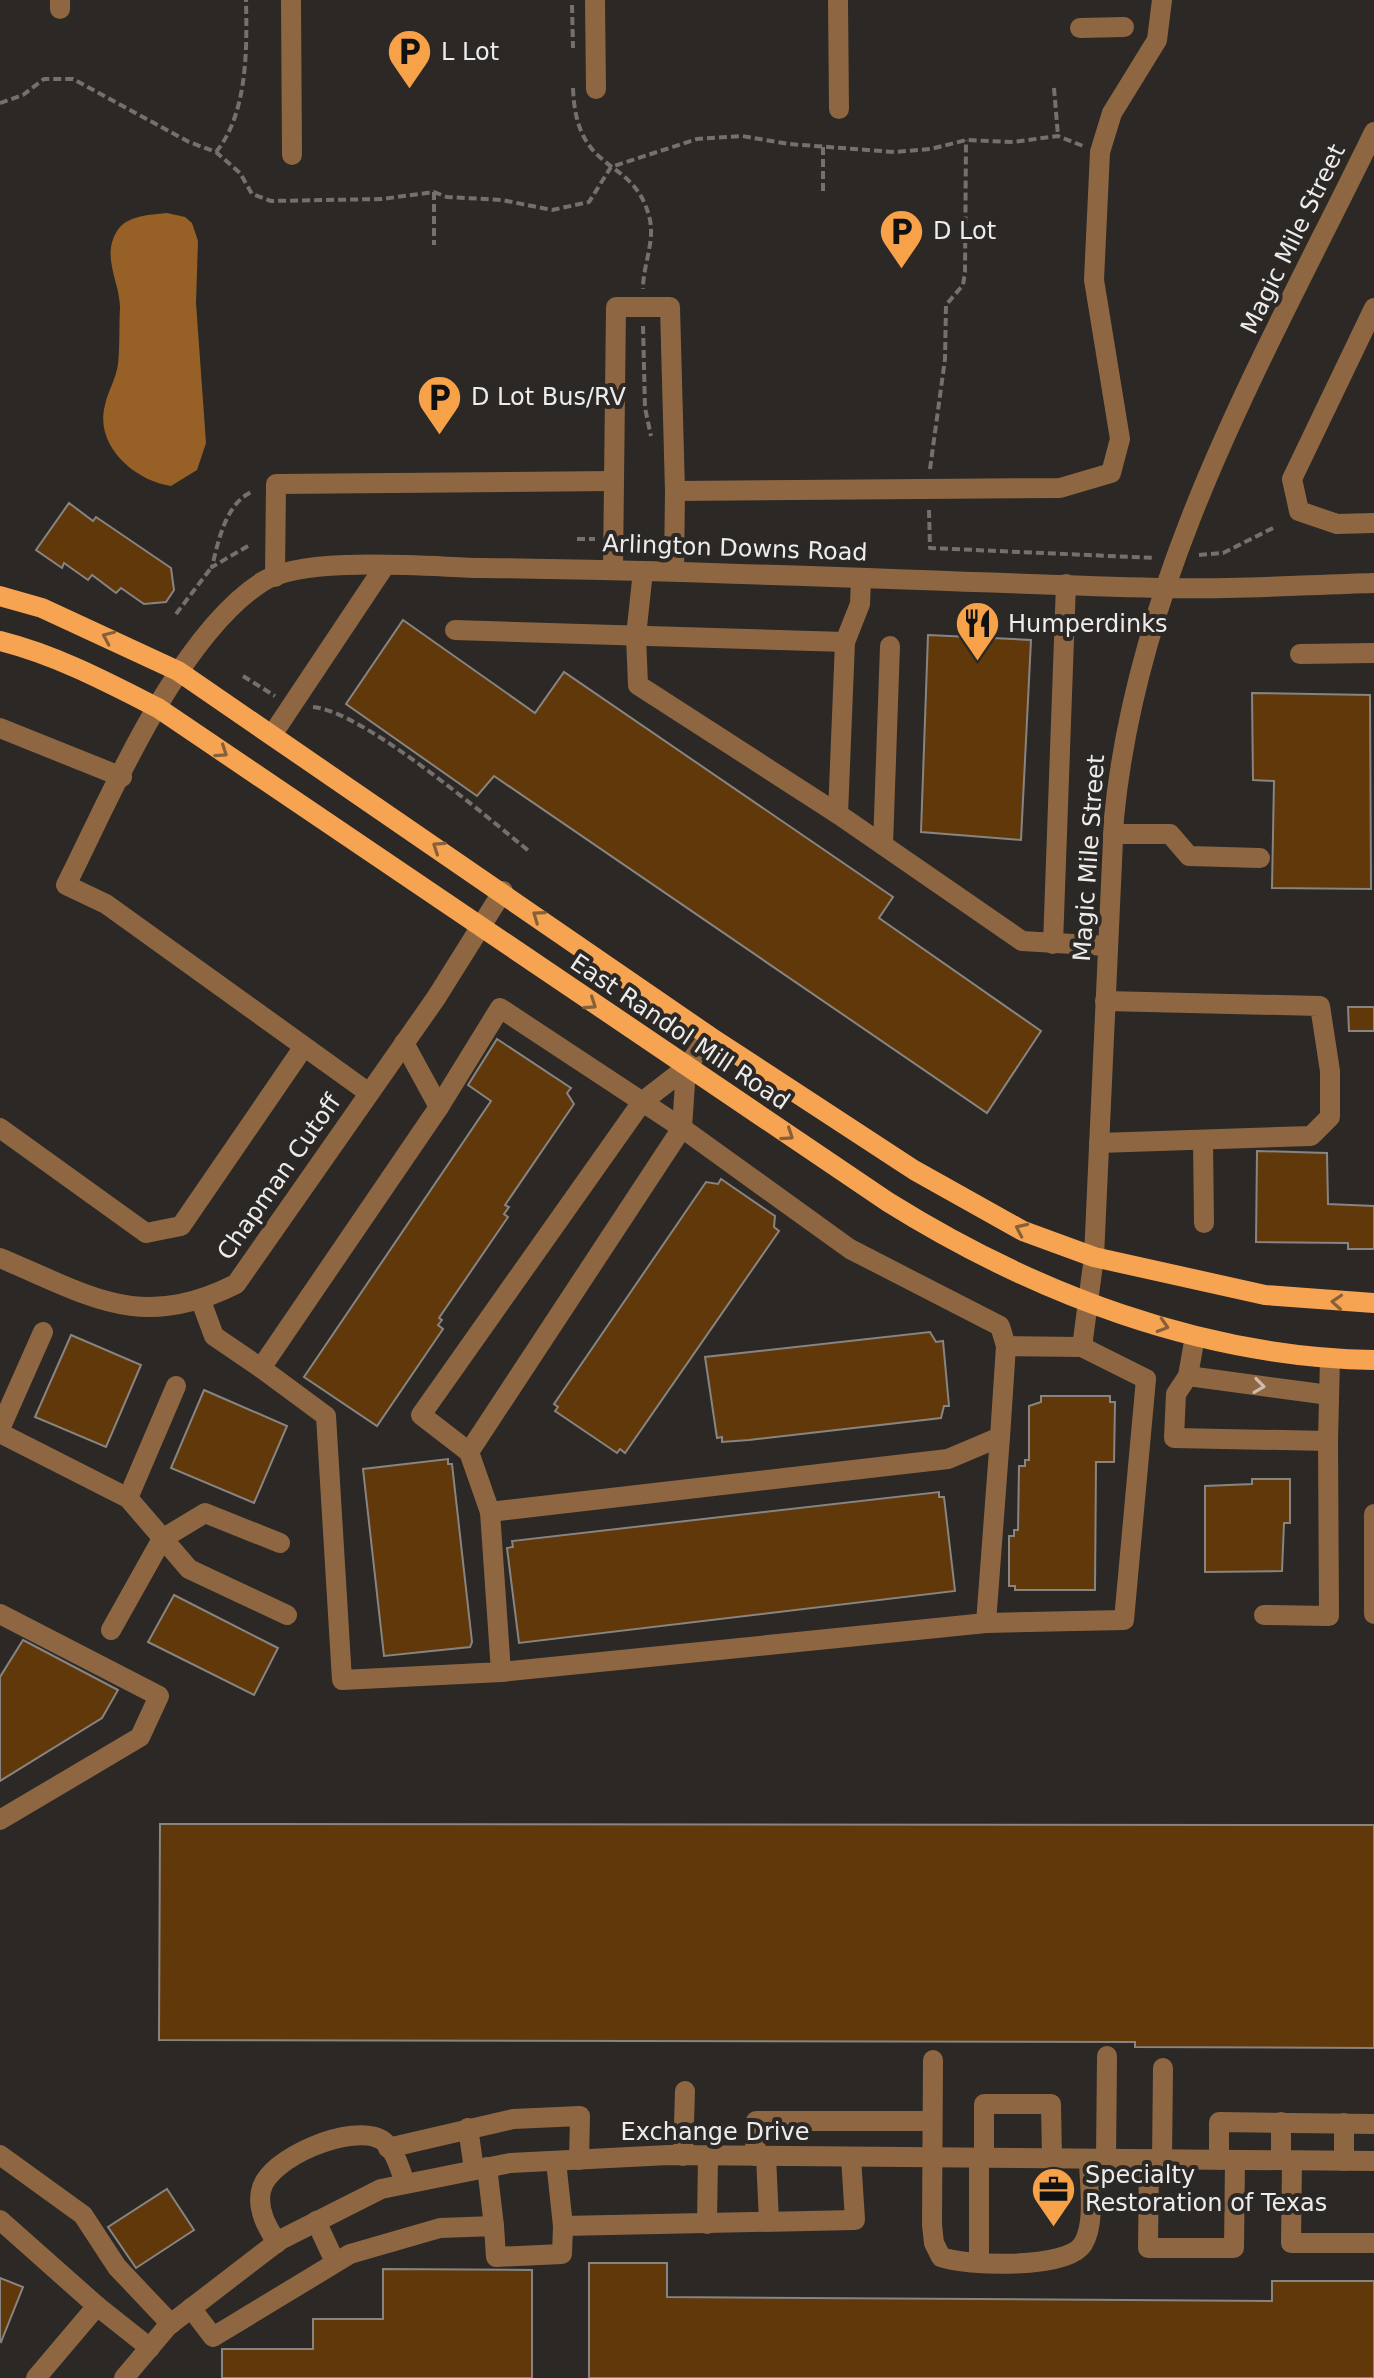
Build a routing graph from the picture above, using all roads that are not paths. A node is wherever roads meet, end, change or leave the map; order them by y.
1 (291, 0) edge
2 (595, 0) edge
3 (838, 0) edge
4 (1162, 0) edge
5 (1124, 27) dead end
6 (1080, 28) dead end
7 (596, 89) dead end
8 (839, 109) dead end
9 (1374, 132) edge
10 (292, 155) dead end
11 (1374, 308) edge
12 (613, 481) junction
13 (675, 491) junction
14 (1374, 523) edge
15 (384, 567) junction
16 (613, 569) junction
17 (643, 571) junction
18 (674, 571) junction
19 (275, 577) junction
20 (861, 578) junction
21 (1374, 583) edge
22 (1066, 584) junction
23 (1163, 588) junction
24 (0, 596) edge
25 (455, 630) dead end
26 (636, 636) junction
27 (0, 641) edge
28 (845, 642) junction
29 (890, 646) dead end
30 (1374, 653) edge
31 (1300, 654) dead end
32 (178, 671) junction
33 (158, 708) junction
34 (0, 728) edge
35 (272, 735) junction
36 (122, 777) junction
37 (838, 814) junction
38 (1113, 834) junction
39 (883, 845) junction
40 (1260, 858) dead end
41 (503, 891) junction
42 (480, 929) junction
43 (1053, 944) junction
44 (1107, 946) junction
45 (1105, 1001) junction
46 (709, 1036) junction
47 (404, 1043) junction
48 (303, 1048) junction
49 (686, 1068) junction
50 (369, 1093) junction
51 (642, 1102) junction
52 (439, 1107) junction
53 (0, 1128) edge
54 (682, 1128) junction
55 (1203, 1140) junction
56 (1099, 1143) junction
57 (1204, 1223) dead end
58 (1094, 1257) junction
59 (0, 1258) edge
60 (201, 1301) junction
61 (1088, 1303) junction
62 (1374, 1303) edge
63 (43, 1332) dead end
64 (1195, 1336) junction
65 (1006, 1346) junction
66 (1082, 1347) junction
67 (1330, 1358) junction
68 (1374, 1360) edge
69 (261, 1368) junction
70 (1188, 1376) junction
71 (176, 1386) dead end
72 (1329, 1395) junction
73 (0, 1431) edge
74 (1000, 1437) junction
75 (1328, 1441) junction
76 (469, 1452) junction
77 (128, 1498) junction
78 (490, 1512) junction
79 (1374, 1514) edge
80 (162, 1539) junction
81 (280, 1543) dead end
82 (0, 1614) edge
83 (1374, 1614) edge
84 (287, 1615) dead end
85 (1264, 1615) dead end
86 (986, 1623) junction
87 (111, 1630) dead end
88 (501, 1672) junction
89 (0, 1820) edge
90 (1107, 2056) dead end
91 (933, 2060) dead end
92 (1163, 2068) dead end
93 (685, 2091) dead end
94 (816, 2121) junction
95 (877, 2121) junction
96 (932, 2121) junction
97 (1281, 2122) junction
98 (1344, 2123) junction
99 (1374, 2124) edge
100 (468, 2128) junction
101 (388, 2148) junction
102 (0, 2155) edge
103 (683, 2156) junction
104 (708, 2156) junction
105 (761, 2156) junction
106 (816, 2157) junction
107 (851, 2157) junction
108 (877, 2157) junction
109 (931, 2158) junction
110 (982, 2158) junction
111 (1052, 2158) junction
112 (1098, 2159) junction
113 (579, 2160) junction
114 (1156, 2160) junction
115 (1227, 2160) junction
116 (556, 2161) junction
117 (1287, 2161) junction
118 (1344, 2161) junction
119 (1374, 2161) edge
120 (481, 2168) junction
121 (405, 2183) junction
122 (0, 2220) edge
123 (316, 2221) junction
124 (769, 2221) junction
125 (707, 2224) junction
126 (494, 2226) junction
127 (563, 2226) junction
128 (277, 2243) junction
129 (1374, 2243) edge
130 (335, 2262) junction
131 (979, 2263) junction
132 (97, 2306) junction
133 (191, 2308) junction
134 (171, 2324) junction
135 (150, 2348) junction
136 (36, 2378) edge
137 (124, 2378) edge

1 - 10 street
2 - 7 street
3 - 8 street
4 - 13 street
5 - 6 street
9 - 23 street, Magic Mile Street
11 - 14 street
12 - 13 street
12 - 16 street
12 - 19 street
13 - 18 street
15 - 16 street, Arlington Downs Road
15 - 19 street, Arlington Downs Road
15 - 35 street
16 - 17 street, Arlington Downs Road
17 - 18 street, Arlington Downs Road
17 - 26 street
18 - 20 street, Arlington Downs Road
19 - 32 street, Arlington Downs Road
20 - 22 street, Arlington Downs Road
20 - 28 street
21 - 23 street, Arlington Downs Road
22 - 23 street, Arlington Downs Road
22 - 43 street
23 - 38 street, Magic Mile Street
32 -> 24 main road, East Randol Mill Road
25 - 26 street
26 - 28 street
26 - 37 street
27 - 33 main road, East Randol Mill Road
28 - 37 street
29 - 39 street
30 - 31 street
32 - 33 street, Arlington Downs Road
32 - 35 main road, East Randol Mill Road
33 - 36 street, Arlington Downs Road
33 -> 42 main road, East Randol Mill Road
34 - 36 street
41 -> 35 main road, East Randol Mill Road
36 - 48 street, Arlington Downs Road
37 - 39 street
38 - 40 street
38 - 44 street, Magic Mile Street
39 - 43 street
41 - 42 street, Chapman Cutoff
46 -> 41 main road, East Randol Mill Road
42 - 47 street, Chapman Cutoff
42 -> 49 main road, East Randol Mill Road
43 - 44 street
44 - 45 street, Magic Mile Street
45 - 55 street
45 - 56 street, Magic Mile Street
46 - 49 street
58 -> 46 main road, East Randol Mill Road
47 - 50 street, Chapman Cutoff
47 - 52 street
48 - 50 street
48 - 53 street
49 - 51 street
49 - 54 street
49 -> 61 main road, East Randol Mill Road
50 - 60 street, Chapman Cutoff
51 - 52 street
51 - 54 street
51 - 76 street
52 - 69 street
54 - 65 street
54 - 76 street
55 - 56 street
55 - 57 street
56 - 58 street, Magic Mile Street
58 - 61 street, Magic Mile Street
62 -> 58 main road, East Randol Mill Road
59 - 60 street, Chapman Cutoff
60 - 69 street
61 -> 64 main road, East Randol Mill Road
61 - 66 street, Magic Mile Street
63 - 73 street
64 - 67 main road, East Randol Mill Road
64 - 70 street
65 - 66 street
65 - 74 street
66 - 86 street
67 - 68 main road, East Randol Mill Road
67 - 72 street
69 - 88 street
70 -> 72 street
70 - 75 street
71 - 77 street
72 - 75 street
73 - 77 street
74 - 78 street
74 - 86 street
75 - 85 street
76 - 78 street
77 - 80 street
78 - 88 street
79 - 83 street
80 - 81 street
80 - 84 street
80 - 87 street
82 - 89 street
86 - 88 street
90 - 112 street
91 - 96 street
92 - 114 street
93 - 103 street
94 - 95 street
94 - 105 street
94 - 106 street
95 - 96 street
95 - 108 street
96 - 109 street
97 - 98 street
97 - 115 street
97 - 117 street
98 - 99 street
98 - 118 street
100 - 101 street
100 - 113 street
100 - 120 street
101 - 121 street
101 - 128 street
102 - 134 street
103 - 104 street, Exchange Drive
103 - 113 street, Exchange Drive
104 - 105 street, Exchange Drive
104 - 125 street
105 - 106 street, Exchange Drive
105 - 124 street
106 - 107 street, Exchange Drive
107 - 108 street, Exchange Drive
107 - 124 street
108 - 109 street, Exchange Drive
109 - 110 street, Exchange Drive
109 - 131 street
110 - 111 street, Exchange Drive
110 - 111 street
110 - 131 street
111 - 112 street, Exchange Drive
112 - 114 street, Exchange Drive
112 - 131 street
113 - 116 street, Exchange Drive
114 - 115 street, Exchange Drive
114 - 115 street
115 - 117 street, Exchange Drive
116 - 120 street, Exchange Drive
116 - 127 street
117 - 118 street, Exchange Drive
117 - 129 street
118 - 119 street, Exchange Drive
120 - 121 street, Exchange Drive
120 - 126 street
121 - 123 street, Exchange Drive
122 - 132 street
123 - 128 street, Exchange Drive
123 - 130 street
124 - 125 street
125 - 127 street
126 - 127 street
126 - 130 street
128 - 133 street, Exchange Drive
130 - 133 street
132 - 135 street
132 - 136 street
133 - 134 street, Exchange Drive
134 - 135 street, Exchange Drive
135 - 137 street, Exchange Drive

